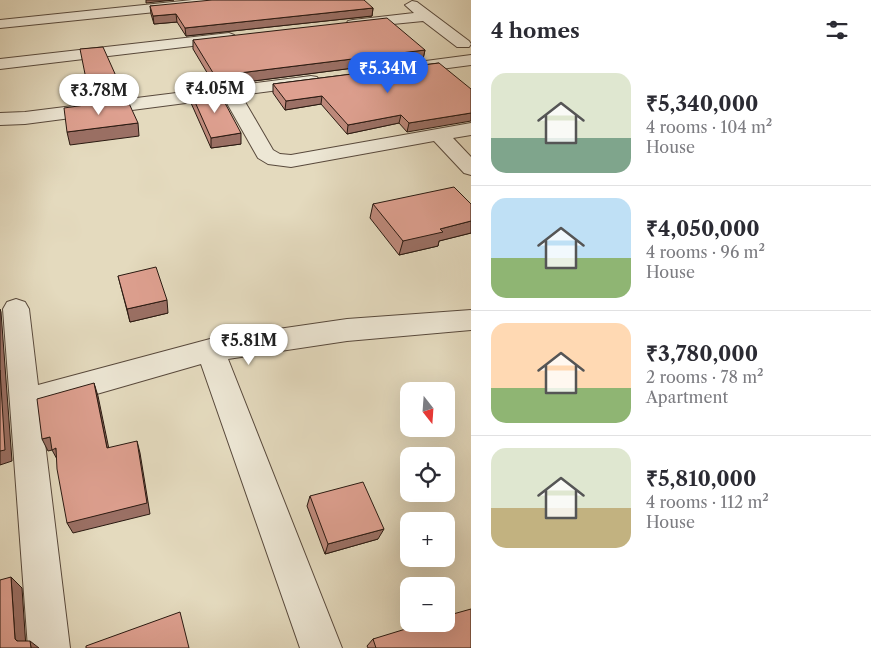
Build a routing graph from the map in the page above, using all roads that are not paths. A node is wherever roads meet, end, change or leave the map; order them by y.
1 (233, 0) edge
2 (405, 0) edge
3 (7, 7) dead end
4 (426, 16) junction
5 (337, 26) edge
6 (1, 28) edge
7 (248, 36) edge
8 (468, 46) edge
9 (471, 60) edge
10 (0, 64) edge
11 (384, 72) edge
12 (326, 79) edge
13 (230, 92) junction
14 (0, 119) edge
15 (471, 129) edge
16 (439, 134) junction
17 (471, 169) edge
18 (16, 309) dead end
19 (471, 320) edge
20 (210, 350) junction
21 (25, 402) junction
22 (49, 648) edge
23 (321, 648) edge

1 - 6 street
2 - 4 street
3 - 6 street
4 - 5 street
4 - 8 street
7 - 10 street
9 - 11 street
12 - 13 street
13 - 14 street
13 - 16 street
15 - 16 street
16 - 17 street
18 - 21 street
19 - 20 street
20 - 21 street
20 - 23 street
21 - 22 street

